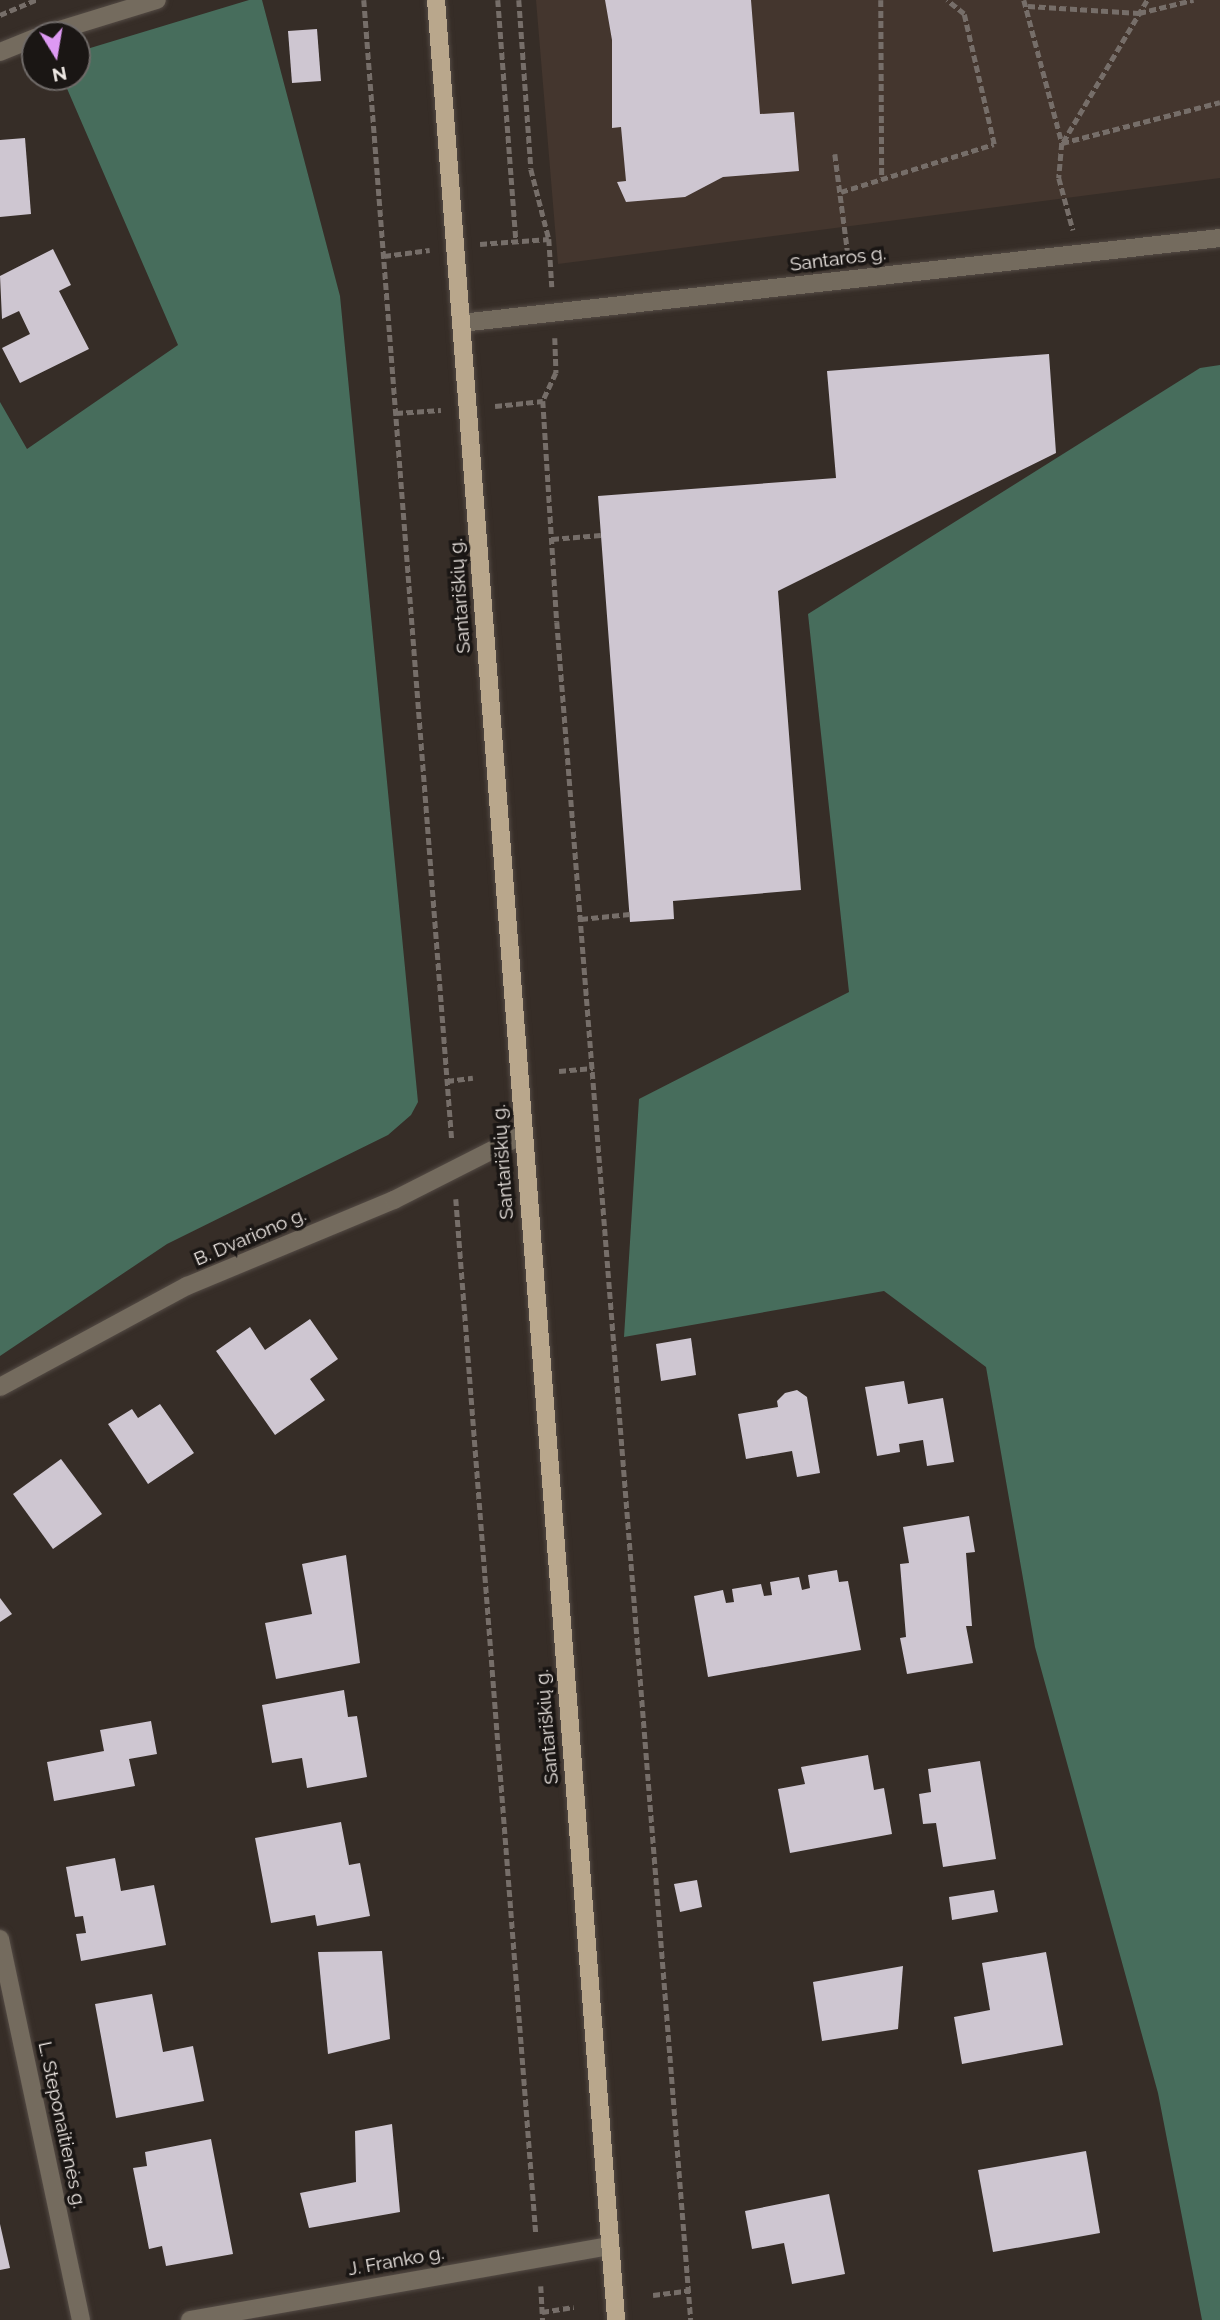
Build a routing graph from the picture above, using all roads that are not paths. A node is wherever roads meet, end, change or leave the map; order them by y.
1 (157, 0) edge
2 (436, 0) edge
3 (89, 21) edge
4 (21, 44) edge
5 (0, 52) edge
6 (1220, 238) edge
7 (461, 323) junction
8 (522, 1135) junction
9 (0, 1387) edge
10 (0, 1939) edge
11 (610, 2246) junction
12 (82, 2320) edge
13 (190, 2320) edge
14 (616, 2320) edge

1 - 3 street
2 - 7 main road, Santariškių g.
4 - 5 street
6 - 7 street, Santaros g.
7 - 8 main road, Santariškių g.
8 - 9 street, B. Dvariono g.
8 - 11 main road, Santariškių g.
10 - 12 street, L. Steponaitienės g.
11 - 13 street, J. Franko g.
11 - 14 main road, Santariškių g.

